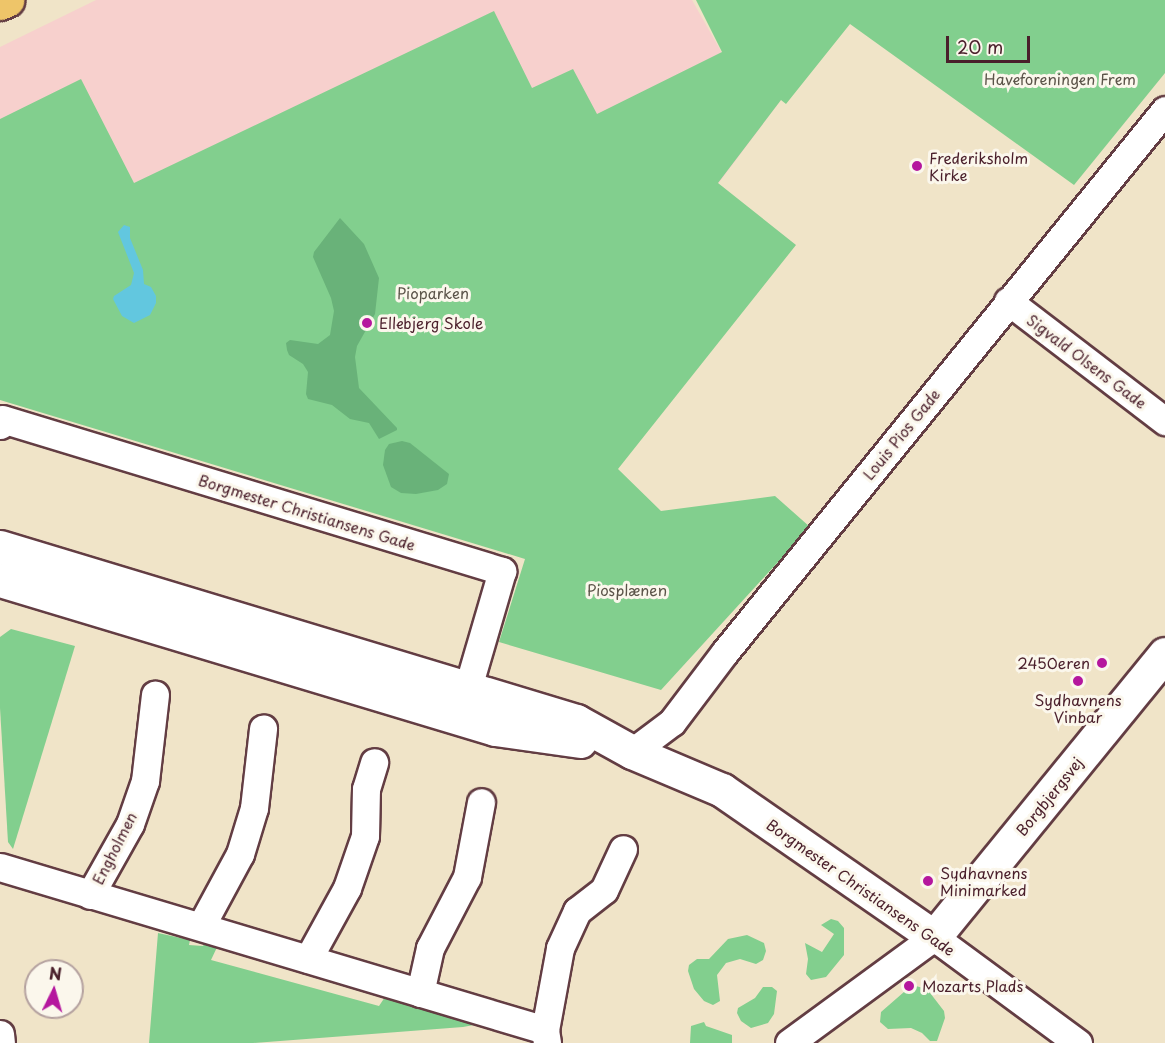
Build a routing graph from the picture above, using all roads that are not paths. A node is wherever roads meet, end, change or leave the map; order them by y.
1 (7, 0) edge
2 (0, 3) edge
3 (1165, 110) edge
4 (1008, 302) junction
5 (1165, 421) edge
6 (0, 425) edge
7 (0, 547) edge
8 (0, 580) edge
9 (1165, 654) edge
10 (155, 695) dead end
11 (463, 703) junction
12 (262, 729) dead end
13 (632, 752) junction
14 (374, 762) dead end
15 (481, 802) dead end
16 (622, 849) dead end
17 (0, 867) edge
18 (90, 895) junction
19 (201, 926) junction
20 (934, 938) junction
21 (308, 959) junction
22 (420, 993) junction
23 (0, 1034) edge
24 (546, 1037) edge
25 (1, 1043) edge
26 (789, 1043) edge
27 (1078, 1043) edge

1 - 2 main road
3 - 4 street, Louis Pios Gade
4 - 5 street, Sigvald Olsens Gade
4 - 13 street, Louis Pios Gade
6 - 11 street, Borgmester Christiansens Gade
7 - 11 street, Borgmester Christiansens Gade
8 - 11 street, Borgmester Christiansens Gade
9 - 20 street, Borgbjergsvej
10 - 18 street, Engholmen
11 - 13 street, Borgmester Christiansens Gade
12 - 19 street
13 - 20 street, Borgmester Christiansens Gade
14 - 21 street
15 - 22 street
16 - 24 street, Engholmen
17 - 18 street, Engholmen
18 - 19 street, Engholmen
19 - 21 street, Engholmen
20 - 26 street
20 - 27 street, Borgmester Christiansens Gade
21 - 22 street, Engholmen
22 - 24 street, Engholmen
23 - 25 street

